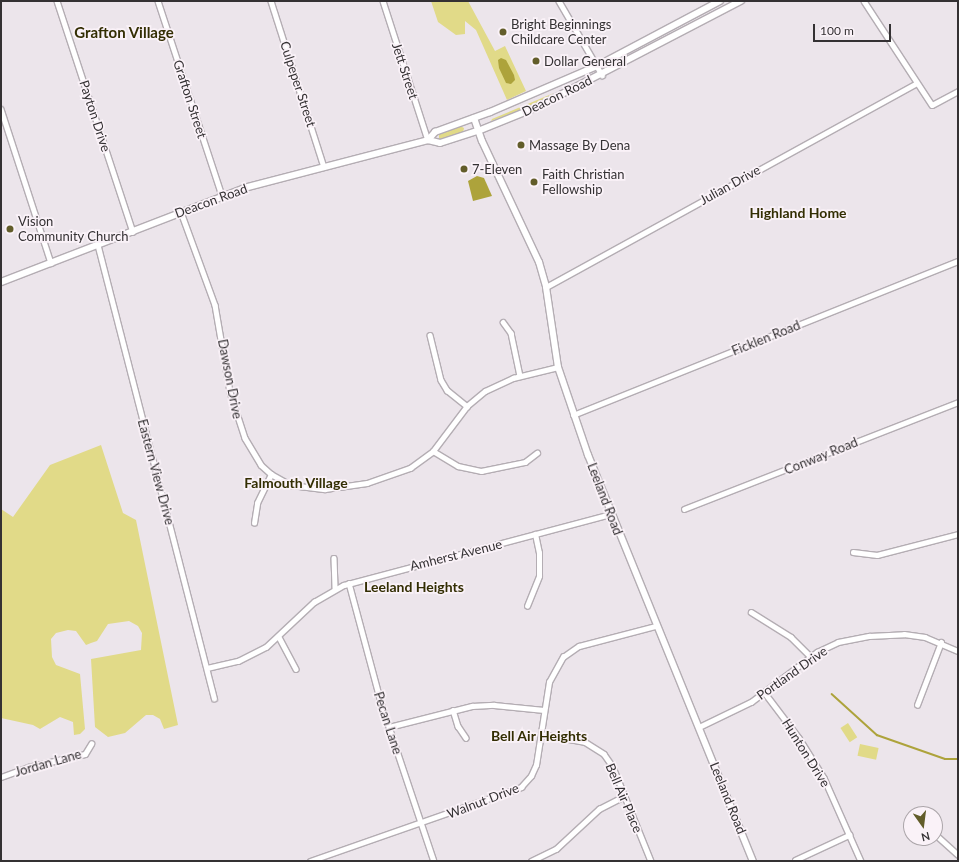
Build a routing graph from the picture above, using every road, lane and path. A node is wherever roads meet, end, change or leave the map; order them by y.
1 (57, 1) edge
2 (158, 1) edge
3 (271, 1) edge
4 (383, 1) edge
5 (560, 1) edge
6 (720, 1) edge
7 (741, 1) edge
8 (864, 1) edge
9 (598, 66) junction
10 (602, 75) junction
11 (915, 84) junction
12 (958, 91) edge
13 (1, 109) edge
14 (474, 118) junction
15 (478, 131) junction
16 (428, 140) junction
17 (324, 167) junction
18 (222, 196) junction
19 (181, 212) junction
20 (132, 232) junction
21 (98, 245) junction
22 (958, 261) edge
23 (51, 263) junction
24 (1, 282) edge
25 (546, 287) junction
26 (502, 322) dead end
27 (430, 335) dead end
28 (558, 367) junction
29 (520, 376) junction
30 (958, 402) edge
31 (467, 406) junction
32 (573, 415) junction
33 (433, 451) junction
34 (537, 453) dead end
35 (272, 474) junction
36 (684, 509) dead end
37 (611, 514) junction
38 (254, 523) dead end
39 (535, 534) junction
40 (958, 534) edge
41 (853, 552) dead end
42 (334, 558) dead end
43 (349, 583) junction
44 (335, 588) junction
45 (527, 606) dead end
46 (751, 612) dead end
47 (656, 626) junction
48 (279, 637) junction
49 (941, 642) junction
50 (958, 650) edge
51 (811, 656) junction
52 (207, 668) junction
53 (296, 669) dead end
54 (765, 693) junction
55 (214, 698) dead end
56 (917, 705) dead end
57 (453, 710) junction
58 (544, 710) junction
59 (389, 727) junction
60 (699, 727) junction
61 (541, 734) junction
62 (466, 738) dead end
63 (91, 744) dead end
64 (1, 777) edge
65 (624, 796) junction
66 (421, 824) junction
67 (849, 835) junction
68 (943, 841) edge
69 (958, 855) edge
70 (311, 860) edge
71 (794, 860) edge
72 (304, 861) edge
73 (434, 861) edge
74 (532, 861) edge
75 (651, 861) edge
76 (753, 861) edge
77 (861, 861) edge

1 - 20 street, Payton Drive
2 - 18 street, Grafton Street
3 - 17 street, Culpeper Street
4 - 16 street, Jett Street
5 - 9 street
6 - 9 main road, Deacon Road
7 - 10 main road, Deacon Road
8 - 11 street
9 - 10 street
9 - 14 main road, Deacon Road
10 - 15 main road, Deacon Road
11 - 12 street
11 - 25 street, Julian Drive
13 - 23 street
14 - 15 main road
14 - 16 main road, Deacon Road
15 - 16 main road, Deacon Road
15 - 25 main road, Leeland Road
16 - 17 main road, Deacon Road
17 - 18 main road, Deacon Road
18 - 19 main road, Deacon Road
19 - 20 main road, Deacon Road
19 - 35 street, Dawson Drive
20 - 21 main road, Deacon Road
21 - 23 main road, Deacon Road
21 - 52 street, Eastern View Drive
22 - 32 street, Ficklen Road
23 - 24 main road, Deacon Road
25 - 28 main road, Leeland Road
26 - 29 street
27 - 31 street
28 - 29 street, Dawson Drive
28 - 32 main road, Leeland Road
29 - 31 street, Dawson Drive
30 - 36 street, Conway Road
31 - 33 street, Dawson Drive
32 - 37 main road, Leeland Road
33 - 34 street
33 - 35 street, Dawson Drive
35 - 38 street
37 - 39 street, Amherst Avenue
37 - 47 main road, Leeland Road
39 - 43 street, Amherst Avenue
39 - 45 street
40 - 41 street
42 - 44 street
43 - 44 street, Amherst Avenue
43 - 59 street, Pecan Lane
44 - 48 street, Amherst Avenue
46 - 51 street
47 - 58 street, Walnut Drive
47 - 60 main road, Leeland Road
48 - 52 street, Amherst Avenue
48 - 53 street
49 - 50 street, Portland Drive
49 - 51 street, Portland Drive
49 - 56 street
51 - 54 street, Portland Drive
52 - 55 street, Eastern View Drive
54 - 60 street, Portland Drive
54 - 67 street, Hunton Drive
57 - 58 street
57 - 59 street
57 - 62 street
58 - 61 street, Walnut Drive
59 - 66 street, Pecan Lane
60 - 76 main road, Leeland Road
61 - 65 street, Bell Air Place
61 - 66 street, Walnut Drive
63 - 64 street, Jordan Lane
65 - 74 street
65 - 75 street, Bell Air Place
66 - 70 street, Walnut Drive
66 - 73 street, Pecan Lane
67 - 71 street
67 - 77 street, Hunton Drive
68 - 69 street
70 - 72 street, Walnut Drive

